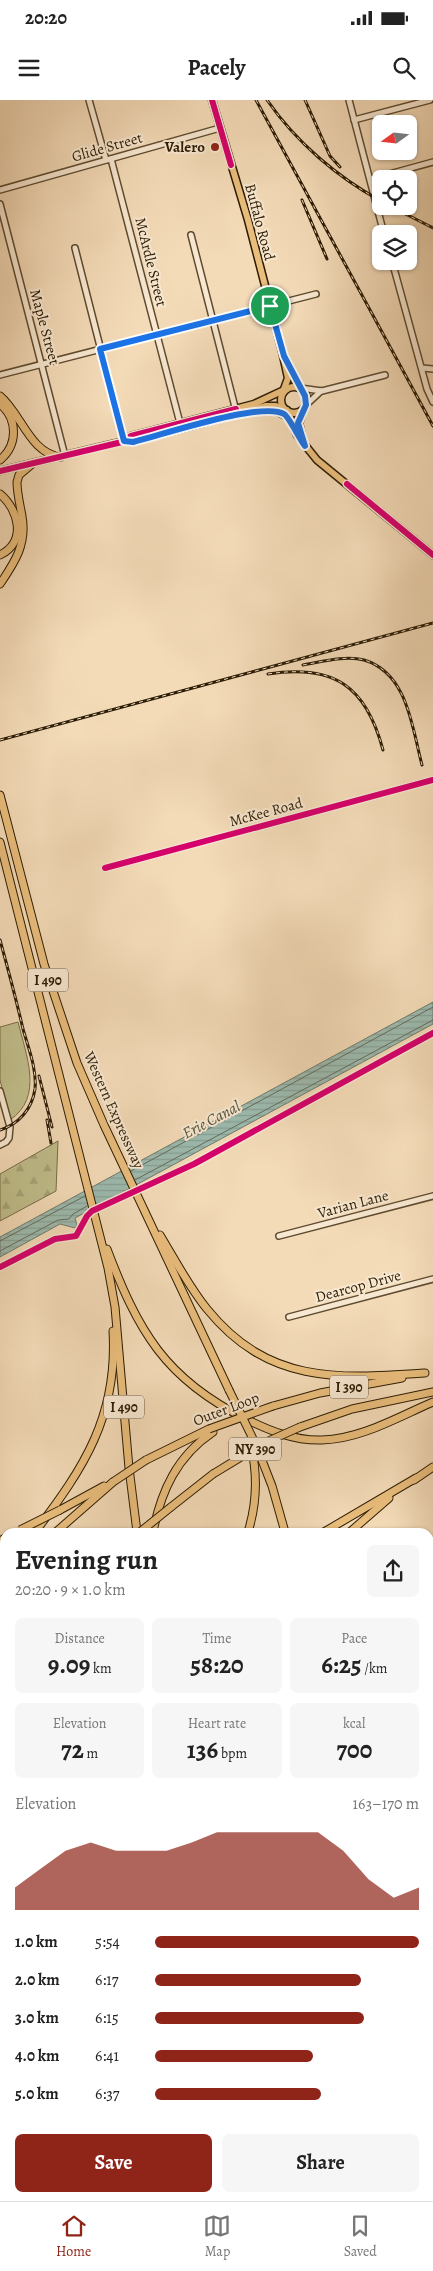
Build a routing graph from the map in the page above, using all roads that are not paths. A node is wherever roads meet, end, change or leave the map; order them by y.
1 (90, 100) edge
2 (212, 100) edge
3 (349, 100) edge
4 (430, 100) edge
5 (354, 120) junction
6 (220, 128) junction
7 (108, 159) junction
8 (433, 162) edge
9 (370, 178) junction
10 (0, 190) edge
11 (0, 204) edge
12 (382, 225) edge
13 (191, 234) dead end
14 (75, 248) dead end
15 (395, 270) edge
16 (316, 294) dead end
17 (270, 306) junction
18 (213, 320) junction
19 (157, 335) junction
20 (100, 349) junction
21 (282, 351) junction
22 (42, 364) junction
23 (422, 368) junction
24 (433, 368) edge
25 (0, 375) edge
26 (385, 375) dead end
27 (300, 388) junction
28 (284, 390) junction
29 (322, 391) junction
30 (0, 396) edge
31 (433, 402) edge
32 (0, 404) edge
33 (304, 408) junction
34 (237, 412) junction
35 (287, 413) junction
36 (180, 427) junction
37 (124, 441) junction
38 (305, 446) junction
39 (63, 456) junction
40 (0, 460) edge
41 (32, 464) junction
42 (0, 471) edge
43 (0, 494) edge
44 (0, 555) edge
45 (433, 555) edge
46 (0, 584) edge
47 (433, 780) edge
48 (0, 795) edge
49 (0, 842) edge
50 (105, 868) dead end
51 (0, 1091) edge
52 (0, 1145) edge
53 (433, 1196) edge
54 (139, 1200) junction
55 (98, 1222) junction
56 (279, 1236) dead end
57 (433, 1280) edge
58 (110, 1281) junction
59 (289, 1317) dead end
60 (429, 1372) edge
61 (433, 1392) edge
62 (433, 1402) edge
63 (211, 1431) junction
64 (253, 1445) junction
65 (433, 1467) edge
66 (416, 1478) junction
67 (113, 1482) junction
68 (24, 1528) edge
69 (38, 1528) edge
70 (61, 1528) edge
71 (138, 1528) edge
72 (144, 1528) edge
73 (154, 1528) edge
74 (249, 1528) edge
75 (284, 1528) edge
76 (331, 1528) edge
77 (354, 1528) edge

1 - 7 street, McArdle Street
2 - 6 main road, Buffalo Road
3 - 5 street
4 - 5 street
5 - 9 street
6 - 7 street, Glide Street
6 - 17 main road, Buffalo Road
7 - 10 street, Glide Street
7 - 19 street, McArdle Street
8 - 9 street
9 - 12 street
11 - 22 street, Maple Street
13 - 18 street
14 - 20 street
15 - 23 street
16 - 17 street
17 - 18 street
17 - 21 main road, Buffalo Road
18 - 19 street
18 - 34 street
19 - 20 street
19 - 36 street, McArdle Street
20 - 22 street
20 - 37 street
21 - 27 main road, Buffalo Road
21 - 28 main road, Buffalo Road
22 - 25 street
22 - 39 street, Maple Street
23 - 24 street
23 - 31 street
26 - 29 street
27 - 28 main road
27 - 29 street
27 - 33 main road
28 - 34 main road
28 - 35 main road
29 - 33 street
30 - 39 highway
32 - 40 highway
33 - 35 main road
33 - 38 main road
34 - 35 main road
34 - 36 main road
35 - 38 main road
36 - 37 main road
37 - 39 main road
38 - 45 main road
39 - 41 main road
41 - 42 main road
41 - 46 highway
43 - 44 highway
47 - 50 street, McKee Road
48 - 54 highway, Western Expressway / I 490
49 - 55 highway, I 490
51 - 52 street
53 - 56 street, Varian Lane
54 - 60 highway
54 - 64 highway, Western Expressway / I 490, bridge
55 - 58 highway, I 490
55 - 62 highway
57 - 59 street, Dearcop Drive
58 - 69 highway
58 - 71 highway, I 490
60 - 63 highway, Outer Loop / I 390, bridge
61 - 72 highway, NY 390, bridge
63 - 67 highway, Outer Loop / NY 390, bridge
63 - 73 highway
64 - 74 highway
64 - 75 highway, Western Expressway / I 490
65 - 66 highway
66 - 76 highway
66 - 77 highway
67 - 68 highway, bridge
67 - 70 highway, Outer Loop / NY 390

